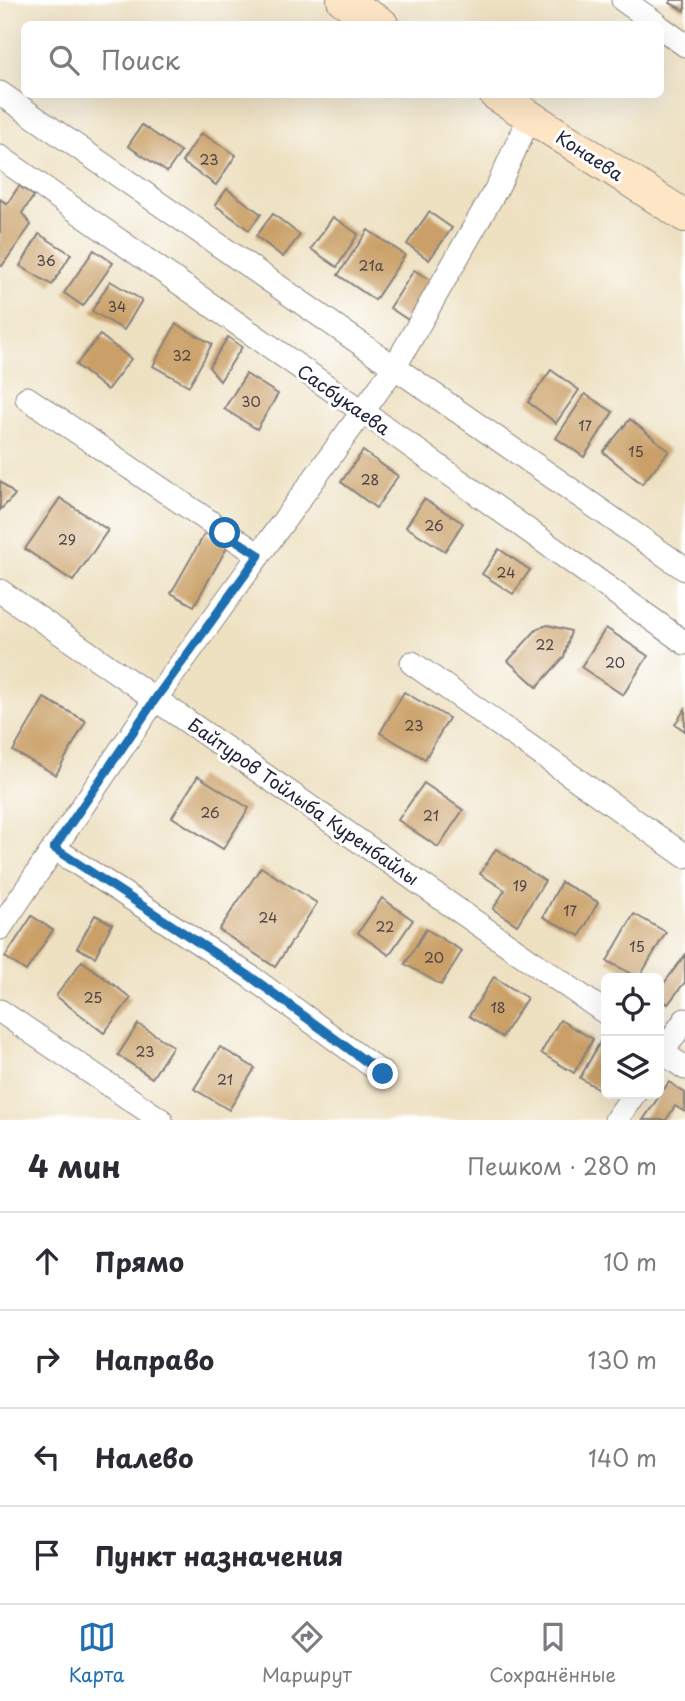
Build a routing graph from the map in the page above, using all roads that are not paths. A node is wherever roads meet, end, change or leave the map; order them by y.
1 (343, 0) edge
2 (623, 0) edge
3 (377, 21) edge
4 (652, 21) edge
5 (664, 30) edge
6 (685, 46) edge
7 (0, 93) edge
8 (501, 98) edge
9 (530, 116) junction
10 (0, 158) edge
11 (685, 216) edge
12 (394, 368) junction
13 (27, 398) dead end
14 (362, 411) junction
15 (259, 555) junction
16 (685, 569) edge
17 (0, 591) edge
18 (685, 643) edge
19 (412, 663) dead end
20 (156, 698) junction
21 (54, 848) junction
22 (685, 856) edge
23 (0, 929) edge
24 (601, 1010) edge
25 (0, 1011) edge
26 (685, 1020) edge
27 (664, 1048) edge
28 (664, 1055) edge
29 (685, 1068) edge
30 (383, 1074) dead end
31 (631, 1099) edge
32 (161, 1120) edge
33 (616, 1120) edge

1 - 3 main road
2 - 4 street
5 - 6 street
7 - 12 street
8 - 9 main road, Конаева
9 - 11 main road, Конаева
9 - 12 street
10 - 14 street, Сасбукаева
12 - 14 street
12 - 16 street
13 - 15 street
14 - 15 street
14 - 18 street, Сасбукаева
15 - 20 street
17 - 20 street, Байтуров Тойлыба Куренбайлы
19 - 22 street
20 - 21 street
20 - 24 street, Байтуров Тойлыба Куренбайлы
21 - 23 street
21 - 30 street
25 - 32 street
26 - 27 street
28 - 29 street
31 - 33 street

